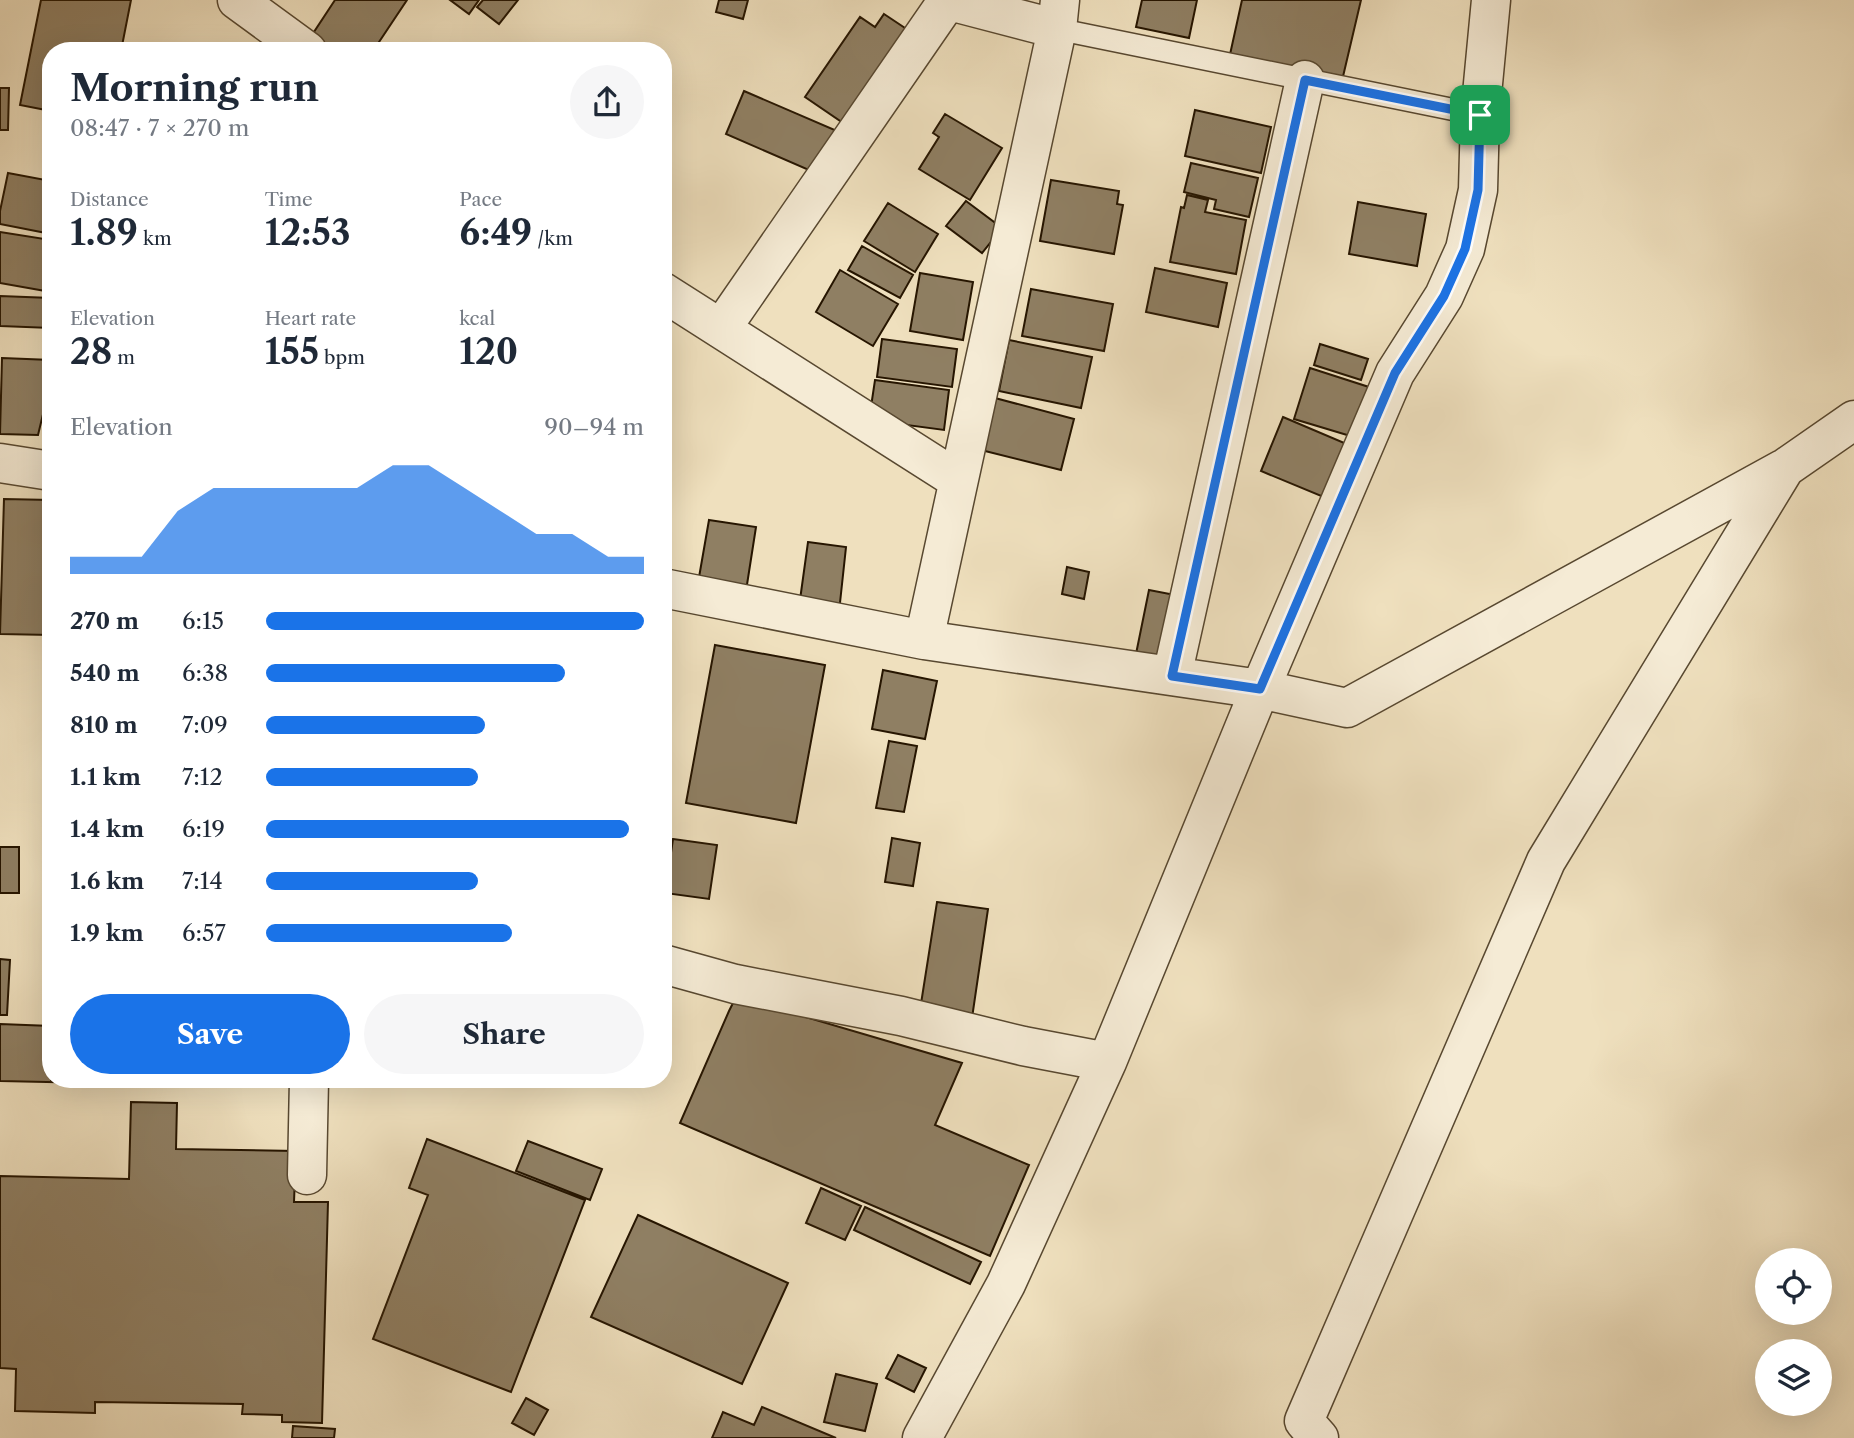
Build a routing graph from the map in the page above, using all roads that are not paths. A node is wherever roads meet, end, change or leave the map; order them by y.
1 (237, 0) edge
2 (947, 0) edge
3 (1491, 0) edge
4 (1058, 14) edge
5 (295, 42) edge
6 (1305, 80) junction
7 (1480, 115) junction
8 (672, 298) edge
9 (721, 329) junction
10 (1854, 420) edge
11 (0, 463) edge
12 (1785, 468) junction
13 (42, 470) edge
14 (958, 480) junction
15 (672, 590) edge
16 (924, 639) junction
17 (1172, 676) junction
18 (1260, 689) junction
19 (672, 966) edge
20 (1107, 1062) junction
21 (309, 1088) edge
22 (307, 1175) dead end
23 (922, 1438) edge
24 (1319, 1438) edge

1 - 5 street
2 - 4 street
2 - 9 street
3 - 7 street
4 - 6 lane
4 - 14 street
6 - 7 lane
6 - 17 street
7 - 18 street
8 - 9 street
9 - 14 street
10 - 12 street
11 - 13 street
12 - 18 street
12 - 24 street
14 - 16 street
15 - 16 street
16 - 17 street
17 - 18 street
18 - 20 street
19 - 20 street
20 - 23 street
21 - 22 street

